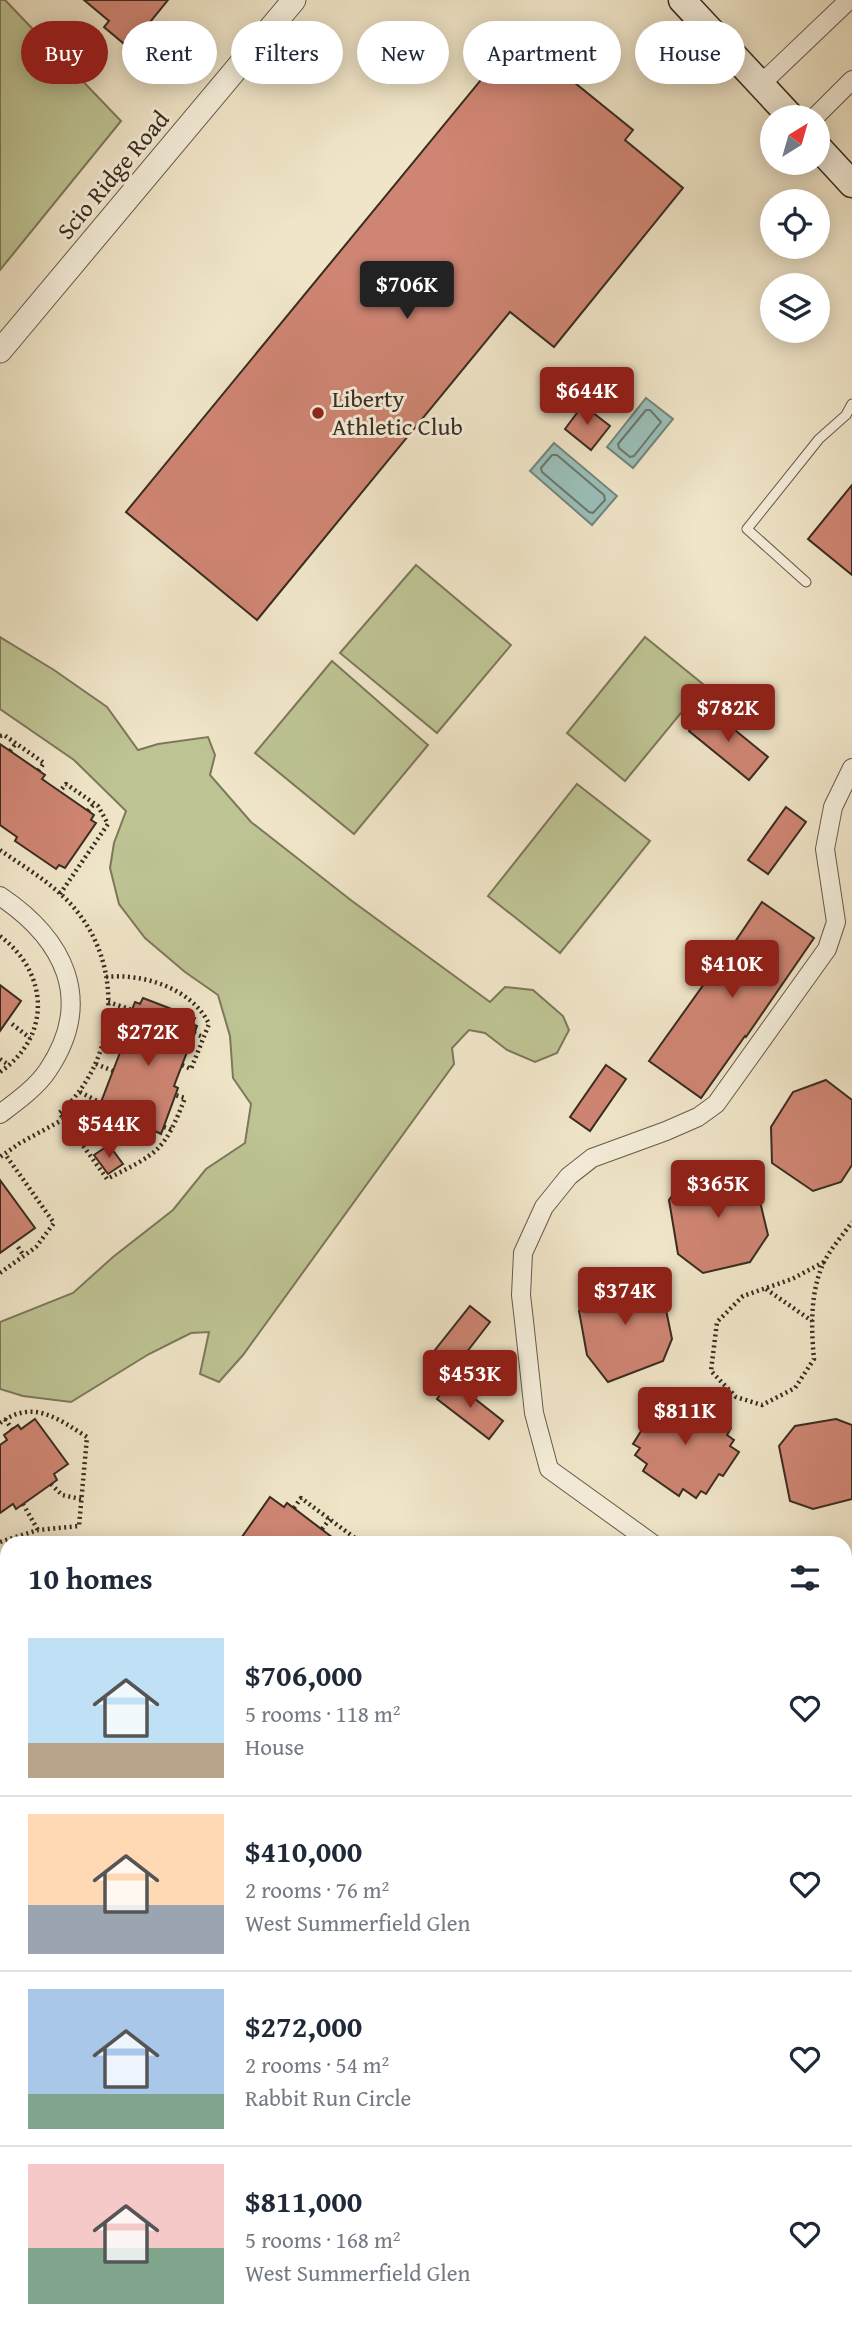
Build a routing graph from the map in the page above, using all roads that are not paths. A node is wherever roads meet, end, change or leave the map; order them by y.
1 (294, 0) edge
2 (682, 0) edge
3 (849, 0) edge
4 (852, 80) edge
5 (761, 84) junction
6 (780, 105) edge
7 (827, 105) edge
8 (830, 160) edge
9 (852, 184) edge
10 (0, 352) edge
11 (852, 404) edge
12 (849, 418) edge
13 (806, 582) dead end
14 (852, 768) edge
15 (0, 896) edge
16 (0, 1114) edge
17 (642, 1536) edge

1 - 10 street, Scio Ridge Road
2 - 5 main road
3 - 5 street
4 - 7 street
5 - 6 main road
8 - 9 main road
11 - 12 lane
12 - 13 lane
14 - 17 street
15 - 16 street

